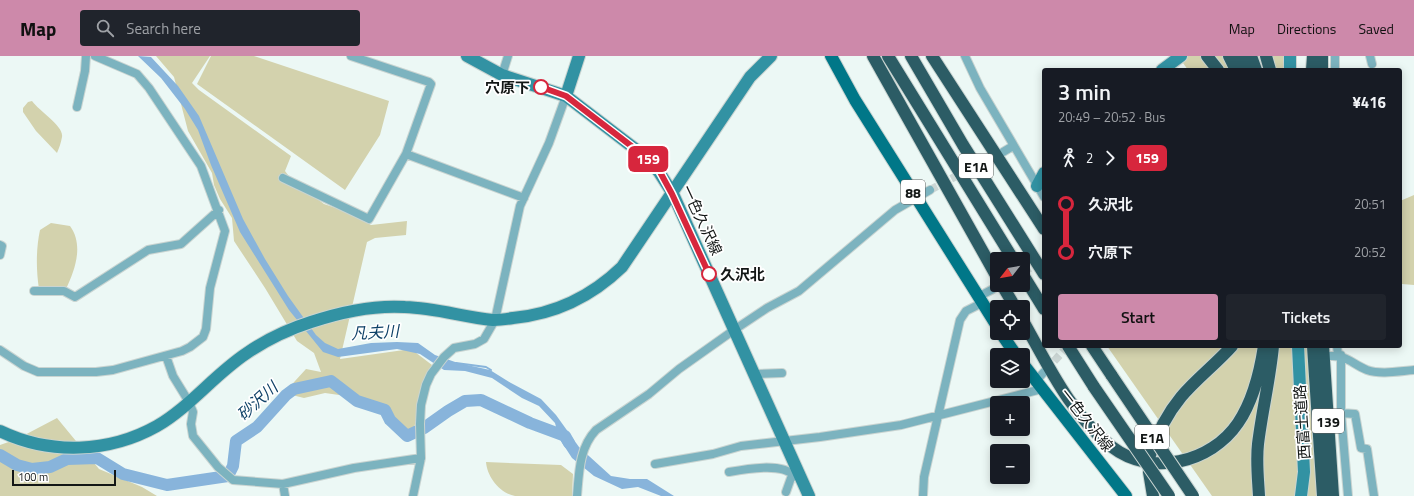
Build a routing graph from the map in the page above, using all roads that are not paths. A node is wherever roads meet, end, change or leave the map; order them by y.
1 (86, 56) edge
2 (95, 56) edge
3 (351, 56) edge
4 (467, 56) edge
5 (508, 56) edge
6 (579, 56) edge
7 (771, 56) edge
8 (831, 56) edge
9 (873, 56) edge
10 (888, 56) edge
11 (911, 56) edge
12 (932, 56) edge
13 (965, 56) edge
14 (1181, 56) edge
15 (1206, 56) edge
16 (1229, 56) edge
17 (1233, 56) edge
18 (1241, 56) edge
19 (1251, 56) edge
20 (1266, 56) edge
21 (1290, 56) edge
22 (1304, 56) edge
23 (1313, 56) edge
24 (1322, 56) edge
25 (1335, 56) edge
26 (1165, 68) edge
27 (1216, 68) edge
28 (1236, 68) edge
29 (1236, 68) edge
30 (1248, 68) edge
31 (1255, 68) edge
32 (1269, 68) edge
33 (1290, 68) edge
34 (1304, 68) edge
35 (1312, 68) edge
36 (1322, 68) edge
37 (1335, 68) edge
38 (502, 75) junction
39 (566, 96) junction
40 (77, 108) dead end
41 (1014, 146) junction
42 (1003, 152) tunnel mouth
43 (406, 154) junction
44 (1042, 177) edge
45 (283, 178) dead end
46 (1037, 186) junction
47 (930, 190) tunnel mouth
48 (672, 194) junction
49 (1042, 194) edge
50 (524, 198) junction
51 (917, 198) junction
52 (219, 210) junction
53 (1042, 226) edge
54 (0, 246) edge
55 (1009, 252) edge
56 (0, 255) edge
57 (990, 265) edge
58 (1042, 271) edge
59 (1030, 286) edge
60 (34, 291) dead end
61 (991, 292) edge
62 (1002, 292) edge
63 (980, 300) junction
64 (1009, 300) edge
65 (1042, 305) edge
66 (990, 315) edge
67 (495, 320) junction
68 (734, 330) junction
69 (1030, 333) edge
70 (1069, 348) edge
71 (1093, 348) edge
72 (1230, 348) edge
73 (1264, 348) edge
74 (1273, 348) edge
75 (1313, 348) edge
76 (1323, 348) edge
77 (1337, 348) edge
78 (0, 350) edge
79 (1300, 354) edge
80 (166, 356) junction
81 (1336, 356) junction
82 (1414, 370) edge
83 (1044, 372) tunnel mouth
84 (782, 373) dead end
85 (1030, 373) edge
86 (754, 374) junction
87 (1039, 385) junction
88 (189, 402) junction
89 (940, 414) junction
90 (1341, 414) junction
91 (0, 431) edge
92 (784, 440) junction
93 (1150, 455) dead end
94 (421, 458) junction
95 (655, 464) dead end
96 (729, 472) dead end
97 (1149, 472) dead end
98 (797, 475) junction
99 (283, 484) junction
100 (786, 492) dead end
101 (285, 496) edge
102 (413, 496) edge
103 (577, 496) edge
104 (809, 496) edge
105 (924, 496) edge
106 (1126, 496) edge
107 (1153, 496) edge
108 (1169, 496) edge
109 (1193, 496) edge
110 (1259, 496) edge
111 (1300, 496) edge
112 (1323, 496) edge
113 (1333, 496) edge
114 (1348, 496) edge
115 (1374, 496) edge

1 - 40 street
2 - 52 street
3 - 43 street
4 - 38 street, 一色久沢線
5 - 38 street
6 - 39 street
7 - 48 street
8 - 51 main road, 88
9 - 57 highway
10 - 55 highway, E1A
11 - 58 highway, E1A
12 - 53 highway
13 - 41 street
14 - 26 street
15 - 27 highway
16 - 28 highway
17 - 29 highway
18 - 30 highway
19 - 31 highway
20 - 32 highway
21 - 33 street
22 - 34 highway
23 - 35 highway
24 - 36 highway
25 - 37 street
38 - 39 street, 一色久沢線
39 - 48 street, 一色久沢線
39 - 50 street
41 - 42 street
41 - 46 street
43 - 45 street
43 - 50 street
44 - 46 street
46 - 49 street
47 - 51 street
48 - 67 street
48 - 68 street, 一色久沢線
50 - 67 street
51 - 63 main road, 88
51 - 68 street
52 - 60 street
52 - 80 street
54 - 56 street
59 - 65 highway
61 - 63 street
62 - 64 highway
63 - 66 main road, 88
63 - 89 street
67 - 88 street
67 - 94 street
68 - 86 street, 一色久沢線
68 - 103 street
69 - 73 highway
70 - 108 highway, E1A, bridge
71 - 109 highway, E1A, bridge
72 - 93 highway
74 - 110 highway
75 - 112 highway, 西富士道路 / 139
76 - 113 highway, 西富士道路 / 139
77 - 81 street
78 - 80 street
79 - 111 street
80 - 88 street
81 - 82 street
81 - 90 street
83 - 87 street
84 - 86 street
85 - 87 main road, 一色久沢線
86 - 92 street, 一色久沢線
87 - 89 street
87 - 106 main road, 一色久沢線
88 - 91 street
88 - 99 street
89 - 92 street
89 - 105 street
90 - 114 street
90 - 115 street
92 - 95 street
92 - 98 street, 一色久沢線
94 - 99 street
94 - 102 street
96 - 98 street
97 - 107 highway
98 - 100 street
98 - 104 street, 一色久沢線
99 - 101 street

